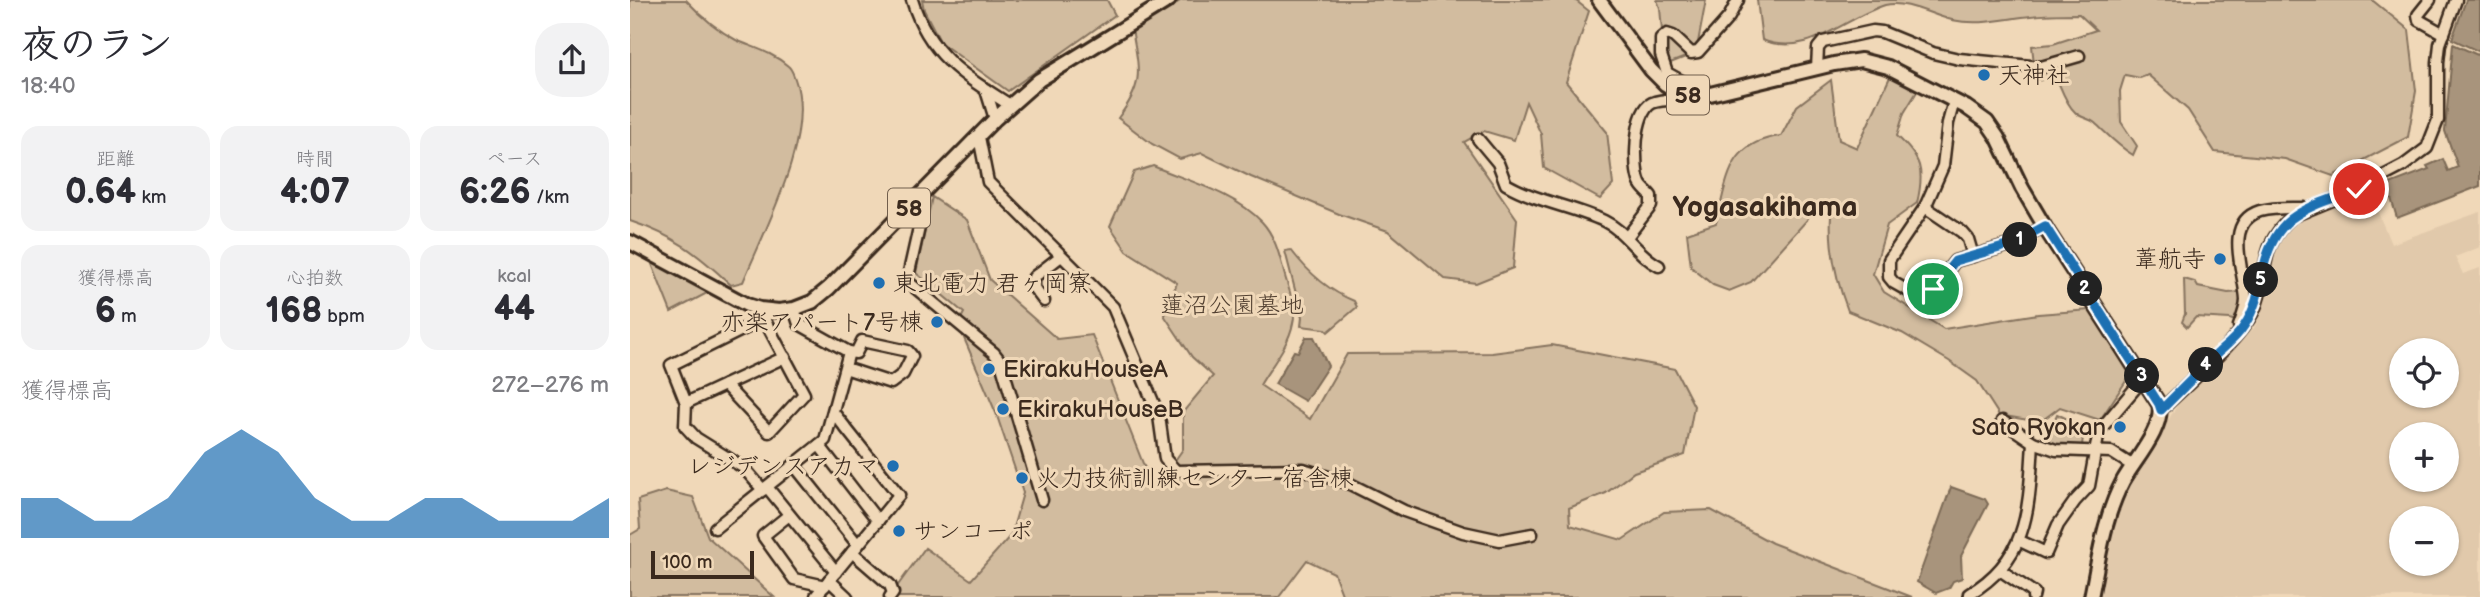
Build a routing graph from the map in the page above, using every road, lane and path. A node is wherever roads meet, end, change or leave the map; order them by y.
1 (912, 0) edge
2 (1169, 0) edge
3 (1599, 0) edge
4 (1738, 0) edge
5 (2430, 0) edge
6 (2456, 0) edge
7 (2444, 34) junction
8 (2079, 55) dead end
9 (1817, 68) junction
10 (986, 90) junction
11 (1689, 95) junction
12 (1704, 95) junction
13 (1954, 101) junction
14 (1010, 105) junction
15 (995, 119) junction
16 (979, 138) junction
17 (1478, 139) dead end
18 (919, 199) junction
19 (1925, 207) junction
20 (2312, 207) junction
21 (2045, 226) junction
22 (1627, 237) junction
23 (630, 242) edge
24 (1061, 256) junction
25 (1973, 256) junction
26 (1659, 266) dead end
27 (1044, 301) dead end
28 (794, 309) junction
29 (767, 315) junction
30 (2232, 339) junction
31 (849, 352) junction
32 (785, 357) junction
33 (845, 368) junction
34 (2144, 379) junction
35 (726, 385) junction
36 (686, 403) junction
37 (2161, 410) junction
38 (833, 412) junction
39 (2002, 421) dead end
40 (2033, 442) junction
41 (819, 445) junction
42 (2095, 451) junction
43 (794, 465) junction
44 (2133, 467) junction
45 (765, 488) junction
46 (1042, 500) dead end
47 (789, 515) junction
48 (878, 521) junction
49 (715, 528) dead end
50 (1531, 534) dead end
51 (2020, 541) junction
52 (855, 549) junction
53 (2000, 570) junction
54 (830, 579) junction
55 (816, 596) edge
56 (848, 597) edge
57 (890, 597) edge
58 (1970, 597) edge
59 (2033, 597) edge
60 (2091, 597) edge

1 - 10 street
2 - 14 main road, 58
3 - 11 main road, 58
4 - 12 street
5 - 7 street
6 - 7 street
7 - 20 street
8 - 9 street
9 - 12 main road, 58
9 - 13 main road, 58
10 - 14 street
10 - 15 street
11 - 12 main road, 58
11 - 22 street
13 - 19 street
13 - 21 main road, 58
14 - 15 main road, 58
15 - 16 main road, 58
16 - 18 main road, 58
16 - 24 street
17 - 22 street
18 - 28 main road, 58
18 - 46 street
19 - 25 street
19 - 25 street
20 - 30 street
20 - 30 street
21 - 25 street
21 - 34 main road, 58
22 - 26 street
23 - 29 main road, 58
24 - 27 street
24 - 50 street
28 - 29 main road, 58
28 - 31 street
29 - 32 street
29 - 36 street
30 - 37 street
31 - 33 street
31 - 33 street
32 - 35 street
32 - 35 street
33 - 38 street
34 - 37 main road, 58
34 - 42 street
35 - 36 street
36 - 45 street
37 - 44 main road
38 - 41 street
38 - 48 street
39 - 40 street
40 - 42 street
40 - 51 street
41 - 43 street
41 - 48 street
42 - 44 street
42 - 51 street
43 - 45 street
43 - 52 street
44 - 60 main road
45 - 47 street
45 - 49 street
47 - 54 street
47 - 54 street
48 - 52 street
51 - 53 street
52 - 54 street
52 - 57 street
53 - 58 street
53 - 59 street
54 - 55 street
54 - 56 street

